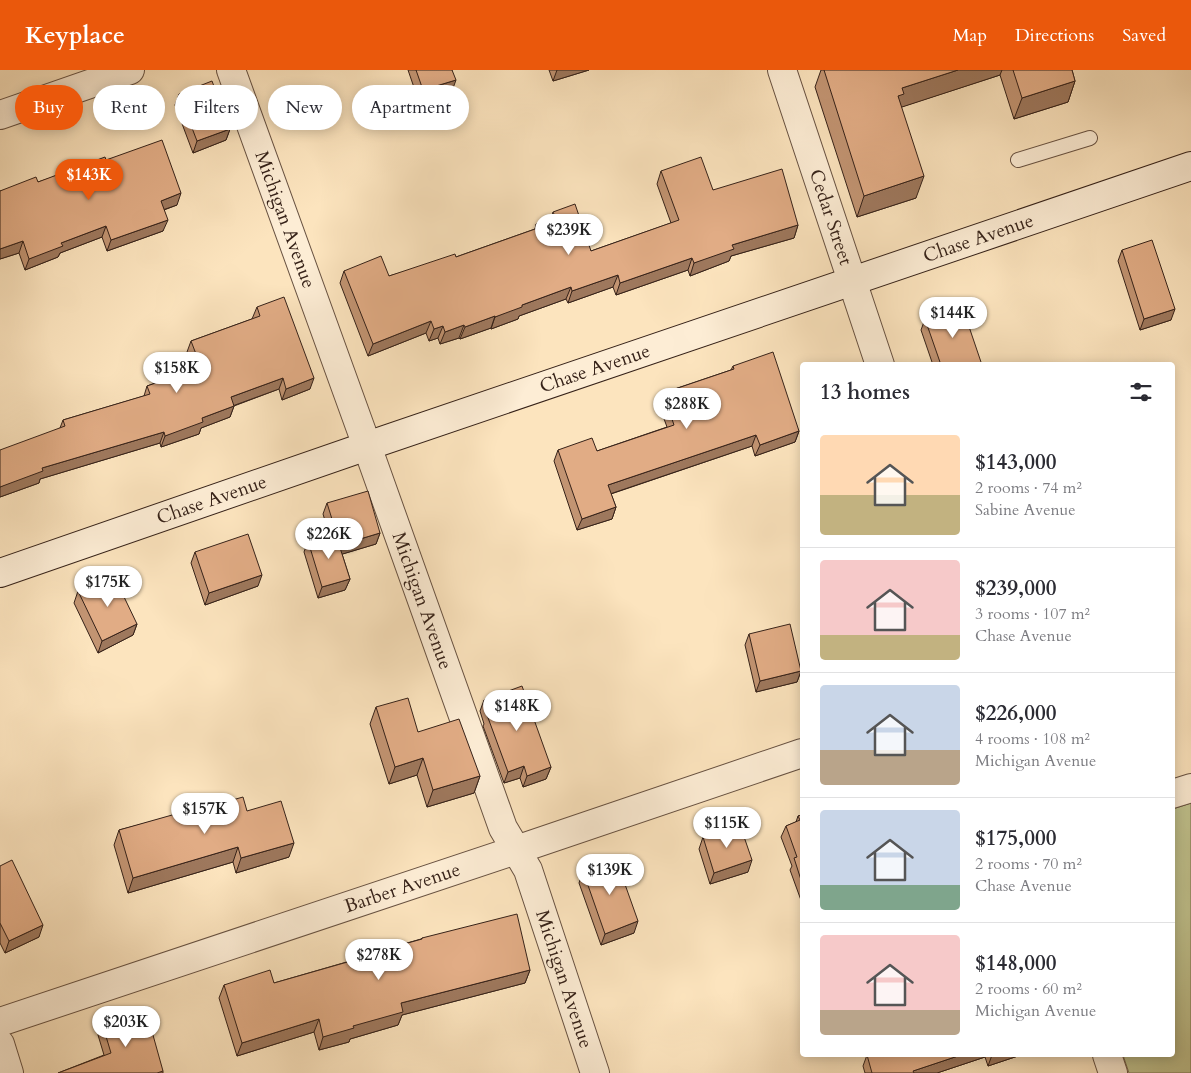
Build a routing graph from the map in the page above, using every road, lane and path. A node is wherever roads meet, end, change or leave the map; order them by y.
1 (130, 70) edge
2 (231, 70) edge
3 (782, 70) edge
4 (0, 114) edge
5 (1090, 138) dead end
6 (1018, 160) dead end
7 (1191, 166) edge
8 (852, 281) junction
9 (879, 362) edge
10 (367, 446) junction
11 (0, 573) edge
12 (800, 754) edge
13 (1191, 788) edge
14 (1175, 793) edge
15 (516, 850) junction
16 (0, 1022) edge
17 (0, 1044) edge
18 (1108, 1057) edge
19 (10, 1073) edge
20 (595, 1073) edge
21 (1113, 1073) edge

1 - 4 street
2 - 10 street, Michigan Avenue
3 - 8 street, Cedar Street
5 - 6 lane
7 - 8 street, Chase Avenue
8 - 9 street, Cedar Street
8 - 10 street, Chase Avenue
10 - 11 street, Chase Avenue
10 - 15 street, Michigan Avenue
12 - 15 street, Barber Avenue
13 - 14 street
15 - 16 street, Barber Avenue
15 - 20 street, Michigan Avenue
17 - 19 street
18 - 21 street

